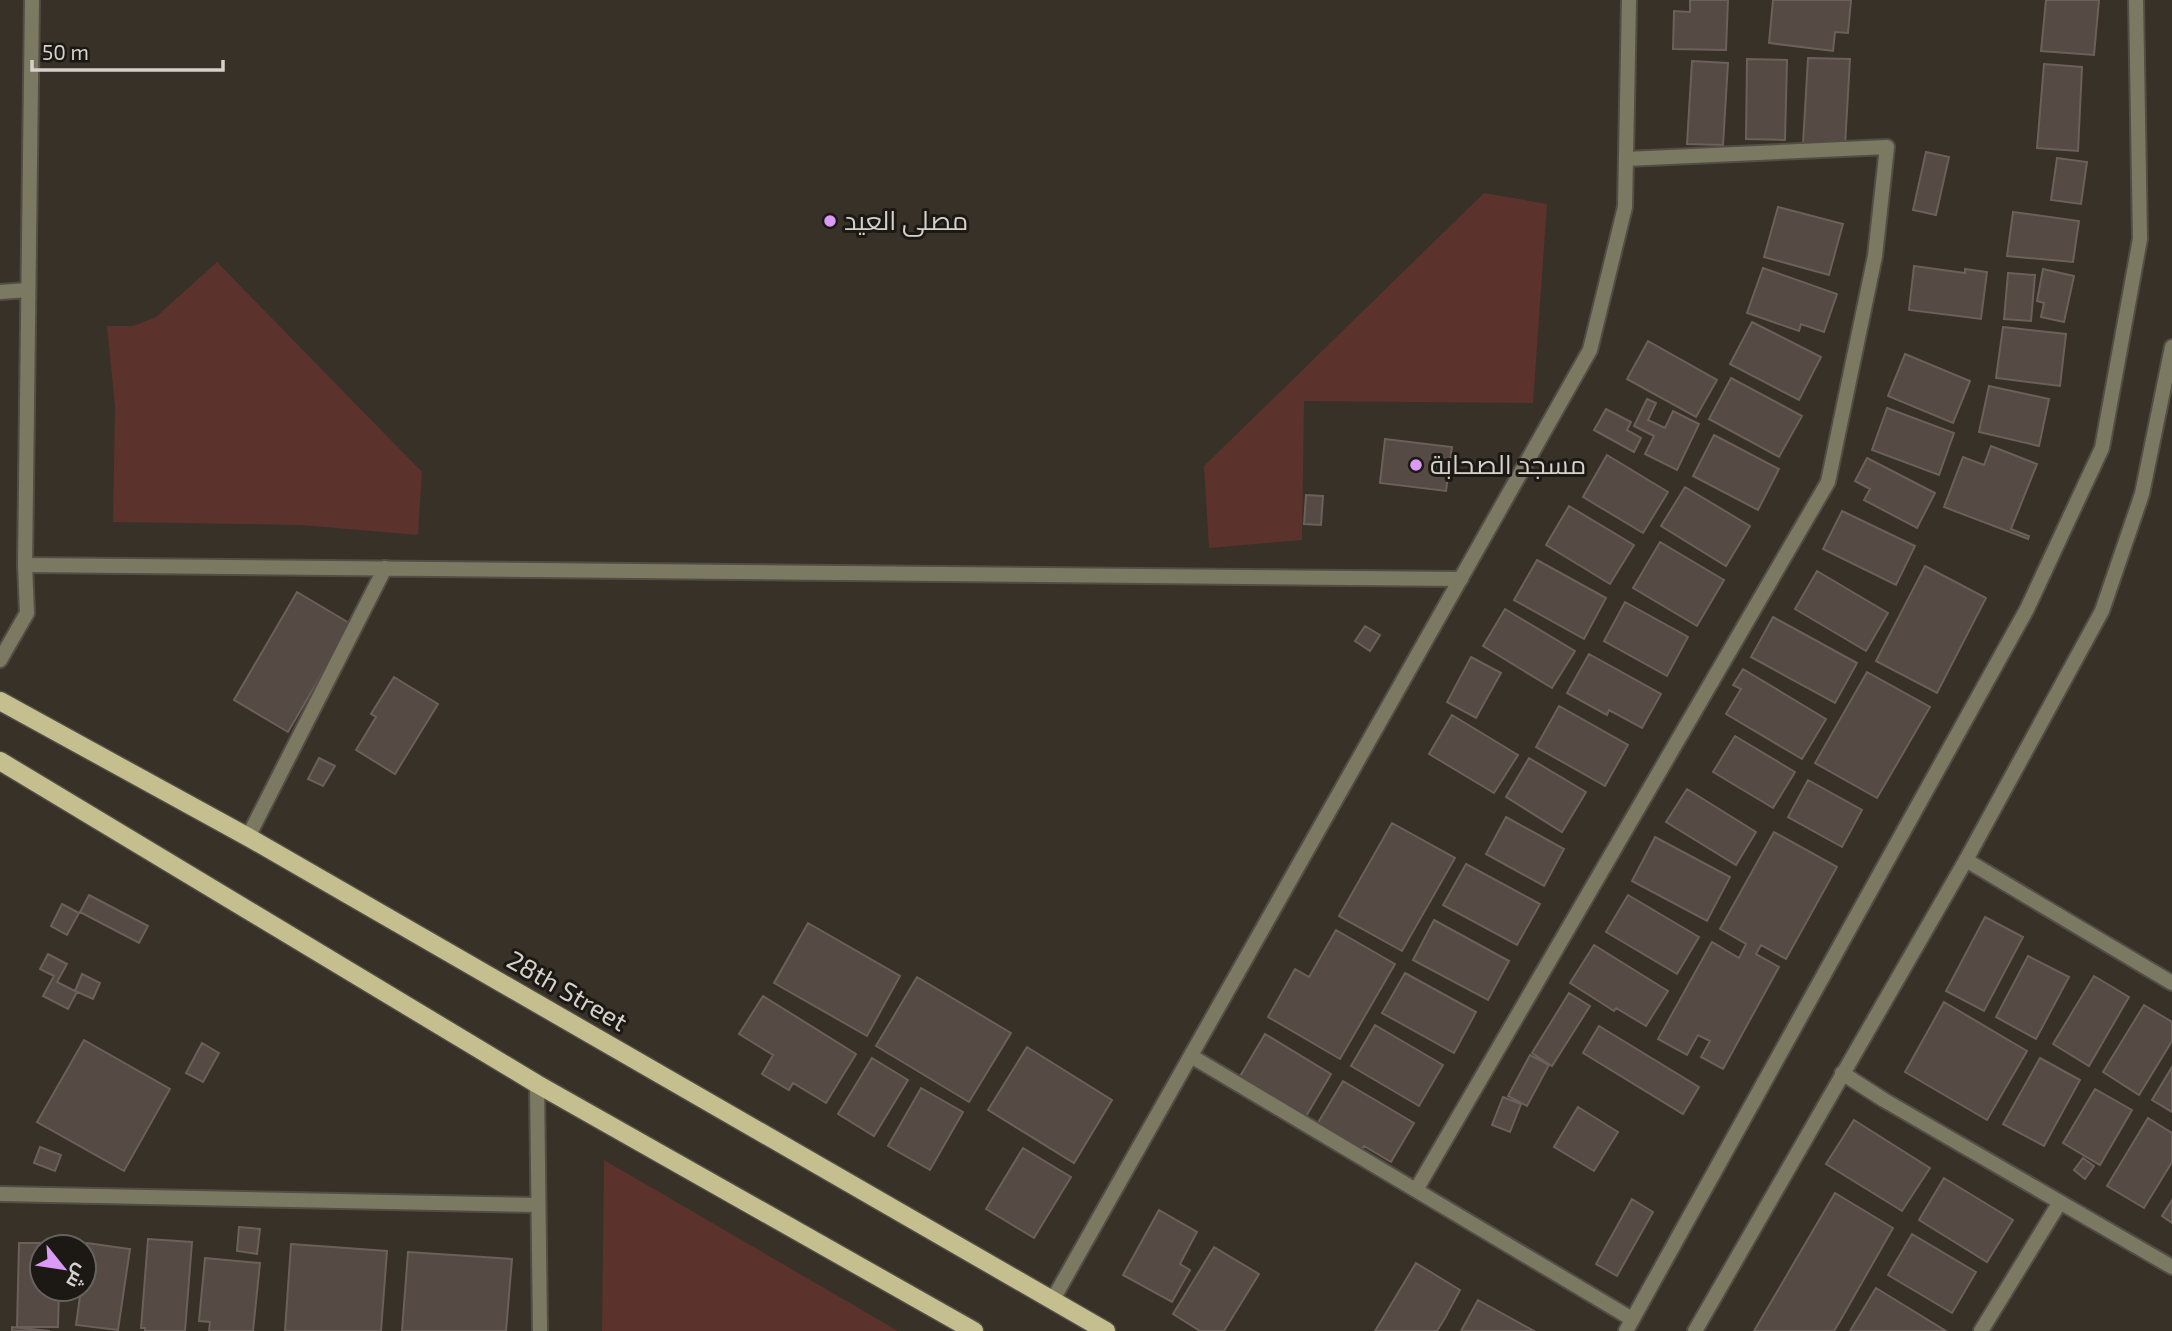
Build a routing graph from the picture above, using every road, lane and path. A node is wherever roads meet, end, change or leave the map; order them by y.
1 (32, 0) edge
2 (1629, 0) edge
3 (2136, 0) edge
4 (1626, 159) junction
5 (28, 290) junction
6 (0, 292) edge
7 (2172, 347) edge
8 (2168, 391) edge
9 (25, 565) junction
10 (385, 568) junction
11 (1461, 579) junction
12 (0, 660) edge
13 (0, 701) edge
14 (0, 761) edge
15 (248, 836) junction
16 (1966, 860) junction
17 (2172, 983) edge
18 (1191, 1056) junction
19 (1842, 1073) junction
20 (537, 1084) junction
21 (1416, 1190) junction
22 (0, 1194) edge
23 (2060, 1202) junction
24 (537, 1206) junction
25 (2172, 1267) edge
26 (1052, 1301) junction
27 (1629, 1325) edge
28 (540, 1331) edge
29 (974, 1331) edge
30 (1105, 1331) edge
31 (1695, 1331) edge
32 (1980, 1331) edge

1 - 5 street
2 - 4 street
3 - 27 street
4 - 11 street
4 - 21 street
5 - 6 street
5 - 9 street
7 - 8 street
8 - 16 street
9 - 10 street
9 - 12 street
10 - 11 street
10 - 15 street
11 - 18 street
13 - 15 main road, 28th Street
14 - 20 main road
15 - 26 main road, 28th Street
16 - 17 street
16 - 19 street
18 - 21 street
18 - 26 street
19 - 23 street
19 - 31 street
20 - 24 street
20 - 29 main road
21 - 27 street
22 - 24 street
23 - 25 street
23 - 32 street
24 - 28 street
26 - 30 main road, 28th Street

